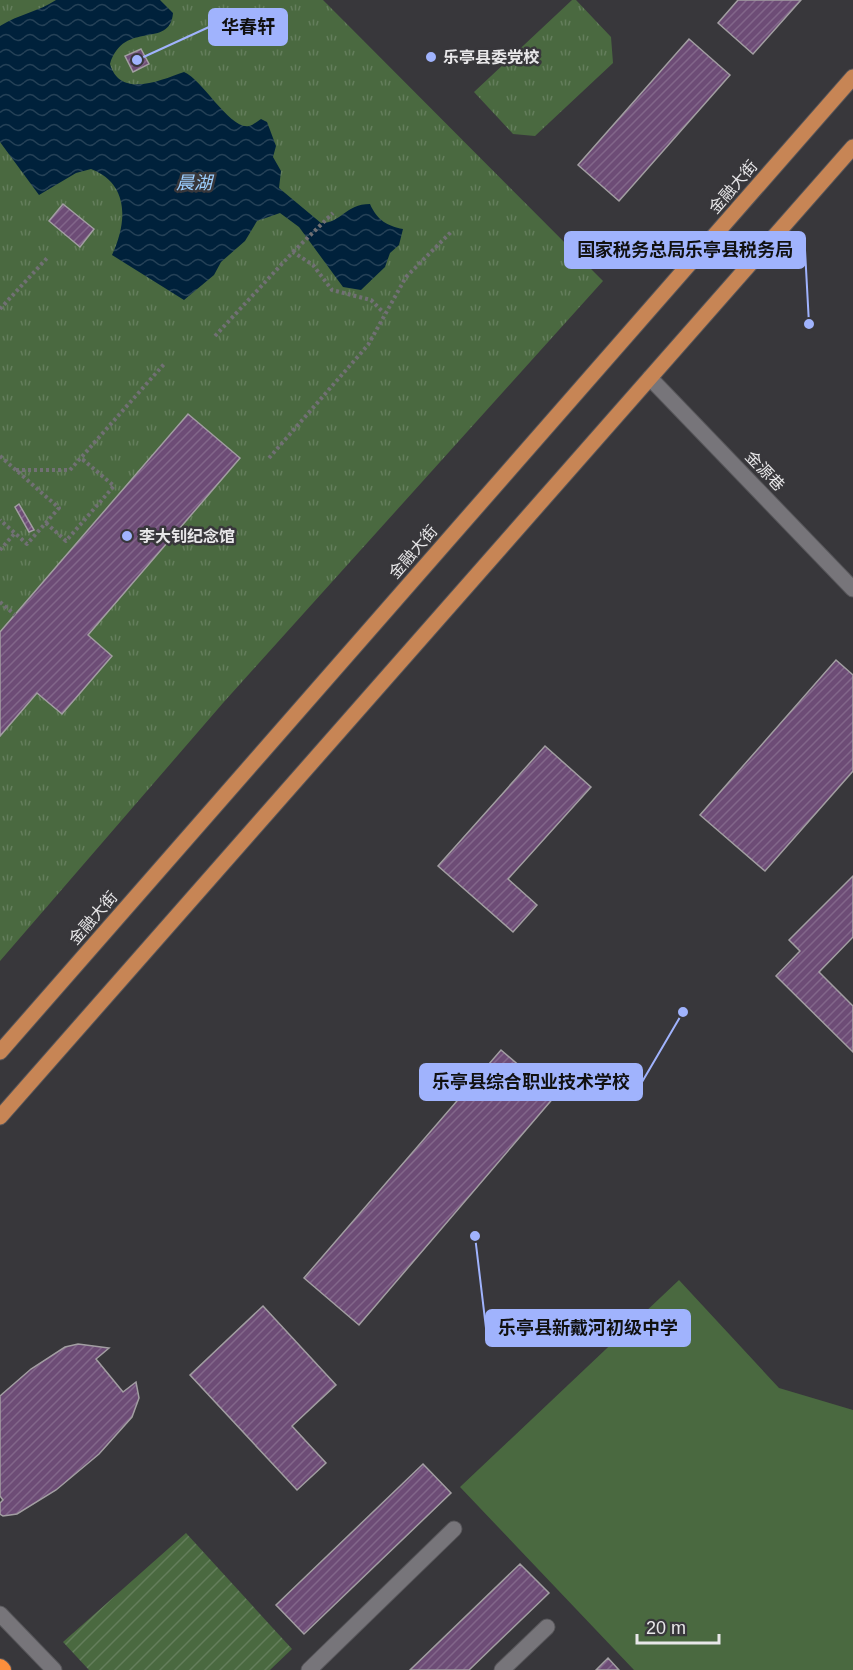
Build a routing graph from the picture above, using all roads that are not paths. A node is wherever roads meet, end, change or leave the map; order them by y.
1 (853, 77) edge
2 (853, 147) edge
3 (651, 378) junction
4 (853, 589) edge
5 (0, 1052) edge
6 (0, 1116) edge
7 (454, 1529) dead end
8 (0, 1614) edge
9 (547, 1627) dead end
10 (54, 1670) edge
11 (309, 1670) edge
12 (502, 1670) edge

1 - 5 main road, 金融大街
2 - 3 main road
3 - 4 street, 金源巷
3 - 6 main road
7 - 11 street
8 - 10 street
9 - 12 street

